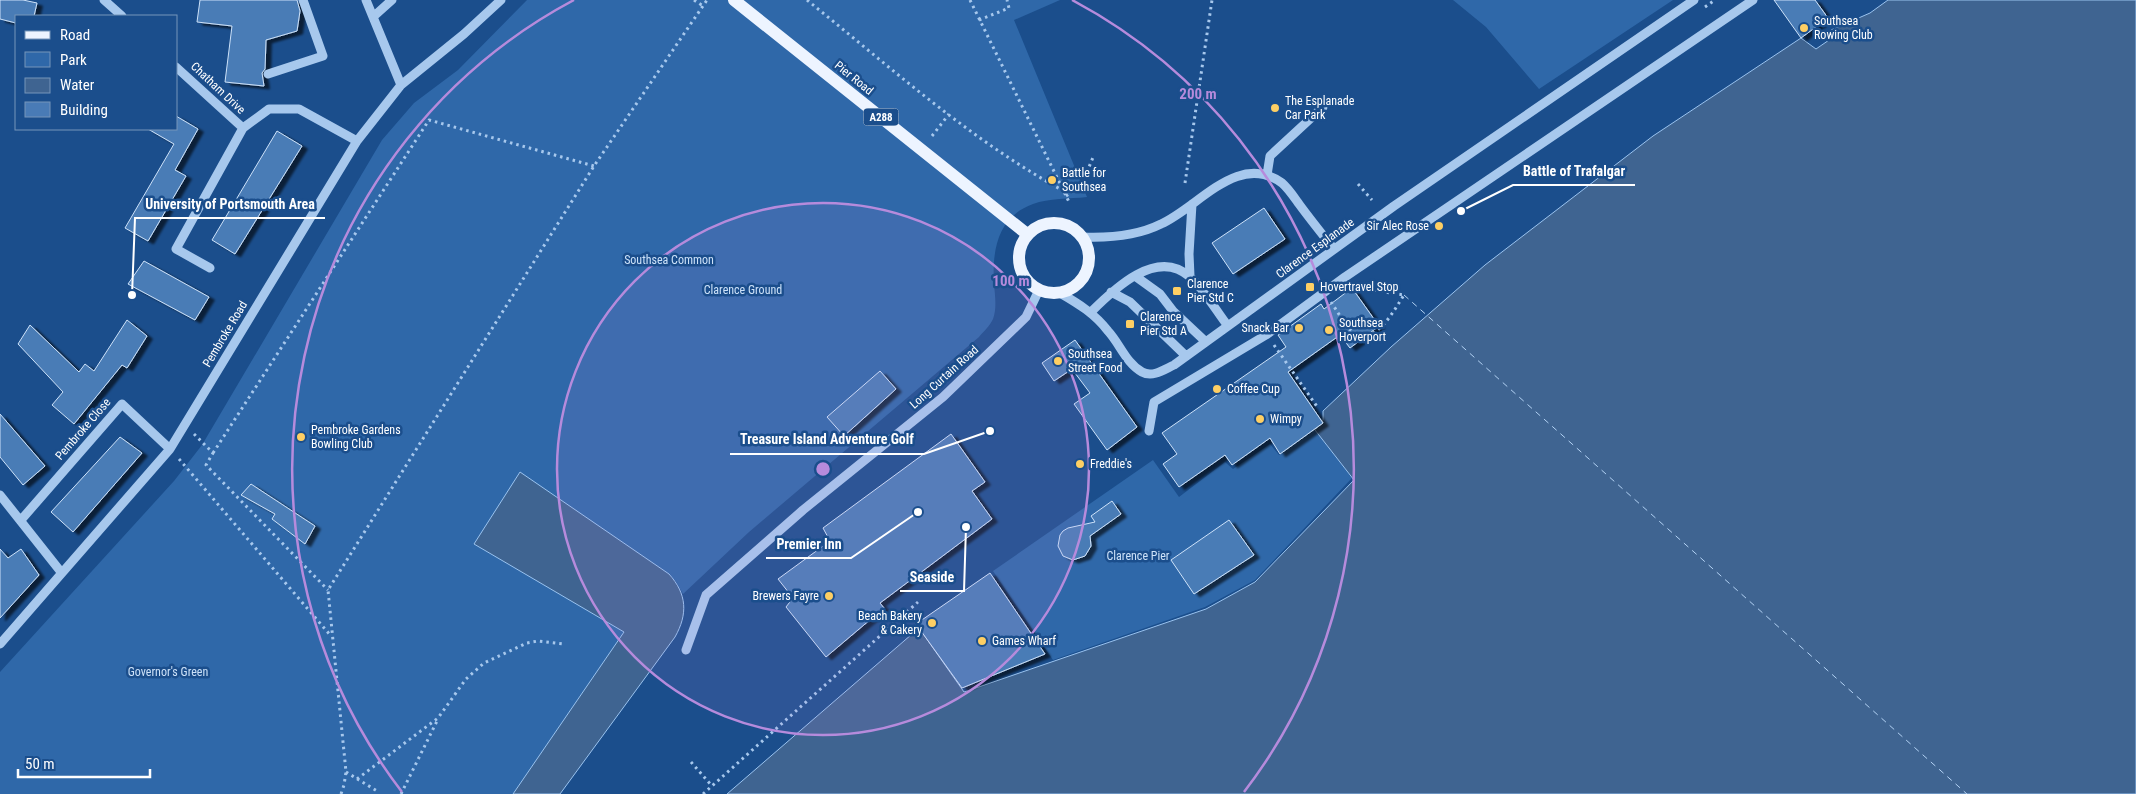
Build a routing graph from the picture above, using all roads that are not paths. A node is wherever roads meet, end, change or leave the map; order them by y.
1 (104, 0) edge
2 (303, 0) edge
3 (366, 0) edge
4 (392, 0) edge
5 (501, 0) edge
6 (734, 0) edge
7 (1694, 0) edge
8 (1754, 0) edge
9 (121, 15) edge
10 (373, 17) junction
11 (178, 69) edge
12 (268, 74) dead end
13 (401, 85) junction
14 (1323, 107) dead end
15 (243, 128) junction
16 (357, 141) junction
17 (1267, 175) junction
18 (1192, 204) junction
19 (1027, 234) junction
20 (1083, 237) junction
21 (1334, 249) junction
22 (210, 268) dead end
23 (1135, 276) junction
24 (1190, 276) junction
25 (1039, 290) junction
26 (1111, 292) junction
27 (1060, 293) junction
28 (1091, 312) junction
29 (1228, 326) junction
30 (1206, 342) junction
31 (1186, 356) junction
32 (1149, 431) dead end
33 (170, 448) junction
34 (0, 495) edge
35 (21, 520) junction
36 (61, 572) junction
37 (0, 644) edge
38 (686, 650) dead end

1 - 9 street
2 - 12 street
3 - 10 street
4 - 10 street
5 - 13 street, Pembroke Road
6 - 19 main road, Pier Road / A288
7 - 21 street, Clarence Esplanade
8 - 32 street
10 - 13 street
11 - 15 street, Chatham Drive
13 - 16 street, Pembroke Road
14 - 17 street
15 - 16 street, Chatham Drive
15 - 22 street, Chatham Drive
16 - 33 street, Pembroke Road
17 - 18 street
17 - 21 street
18 - 20 street
18 - 24 street
19 - 20 main road
19 - 25 main road
20 - 27 main road
21 - 29 street, Clarence Esplanade
23 - 24 street
23 - 26 street
23 - 30 street
24 - 29 street
25 - 27 main road
25 - 38 street, Long Curtain Road
26 - 28 street
26 - 31 street
27 - 28 street, Clarence Esplanade
28 - 31 street, Clarence Esplanade
29 - 30 street, Clarence Esplanade
30 - 31 street, Clarence Esplanade
33 - 35 street, Pembroke Close
33 - 36 street, Pembroke Road
34 - 35 street
35 - 36 street
36 - 37 street, Pembroke Road

